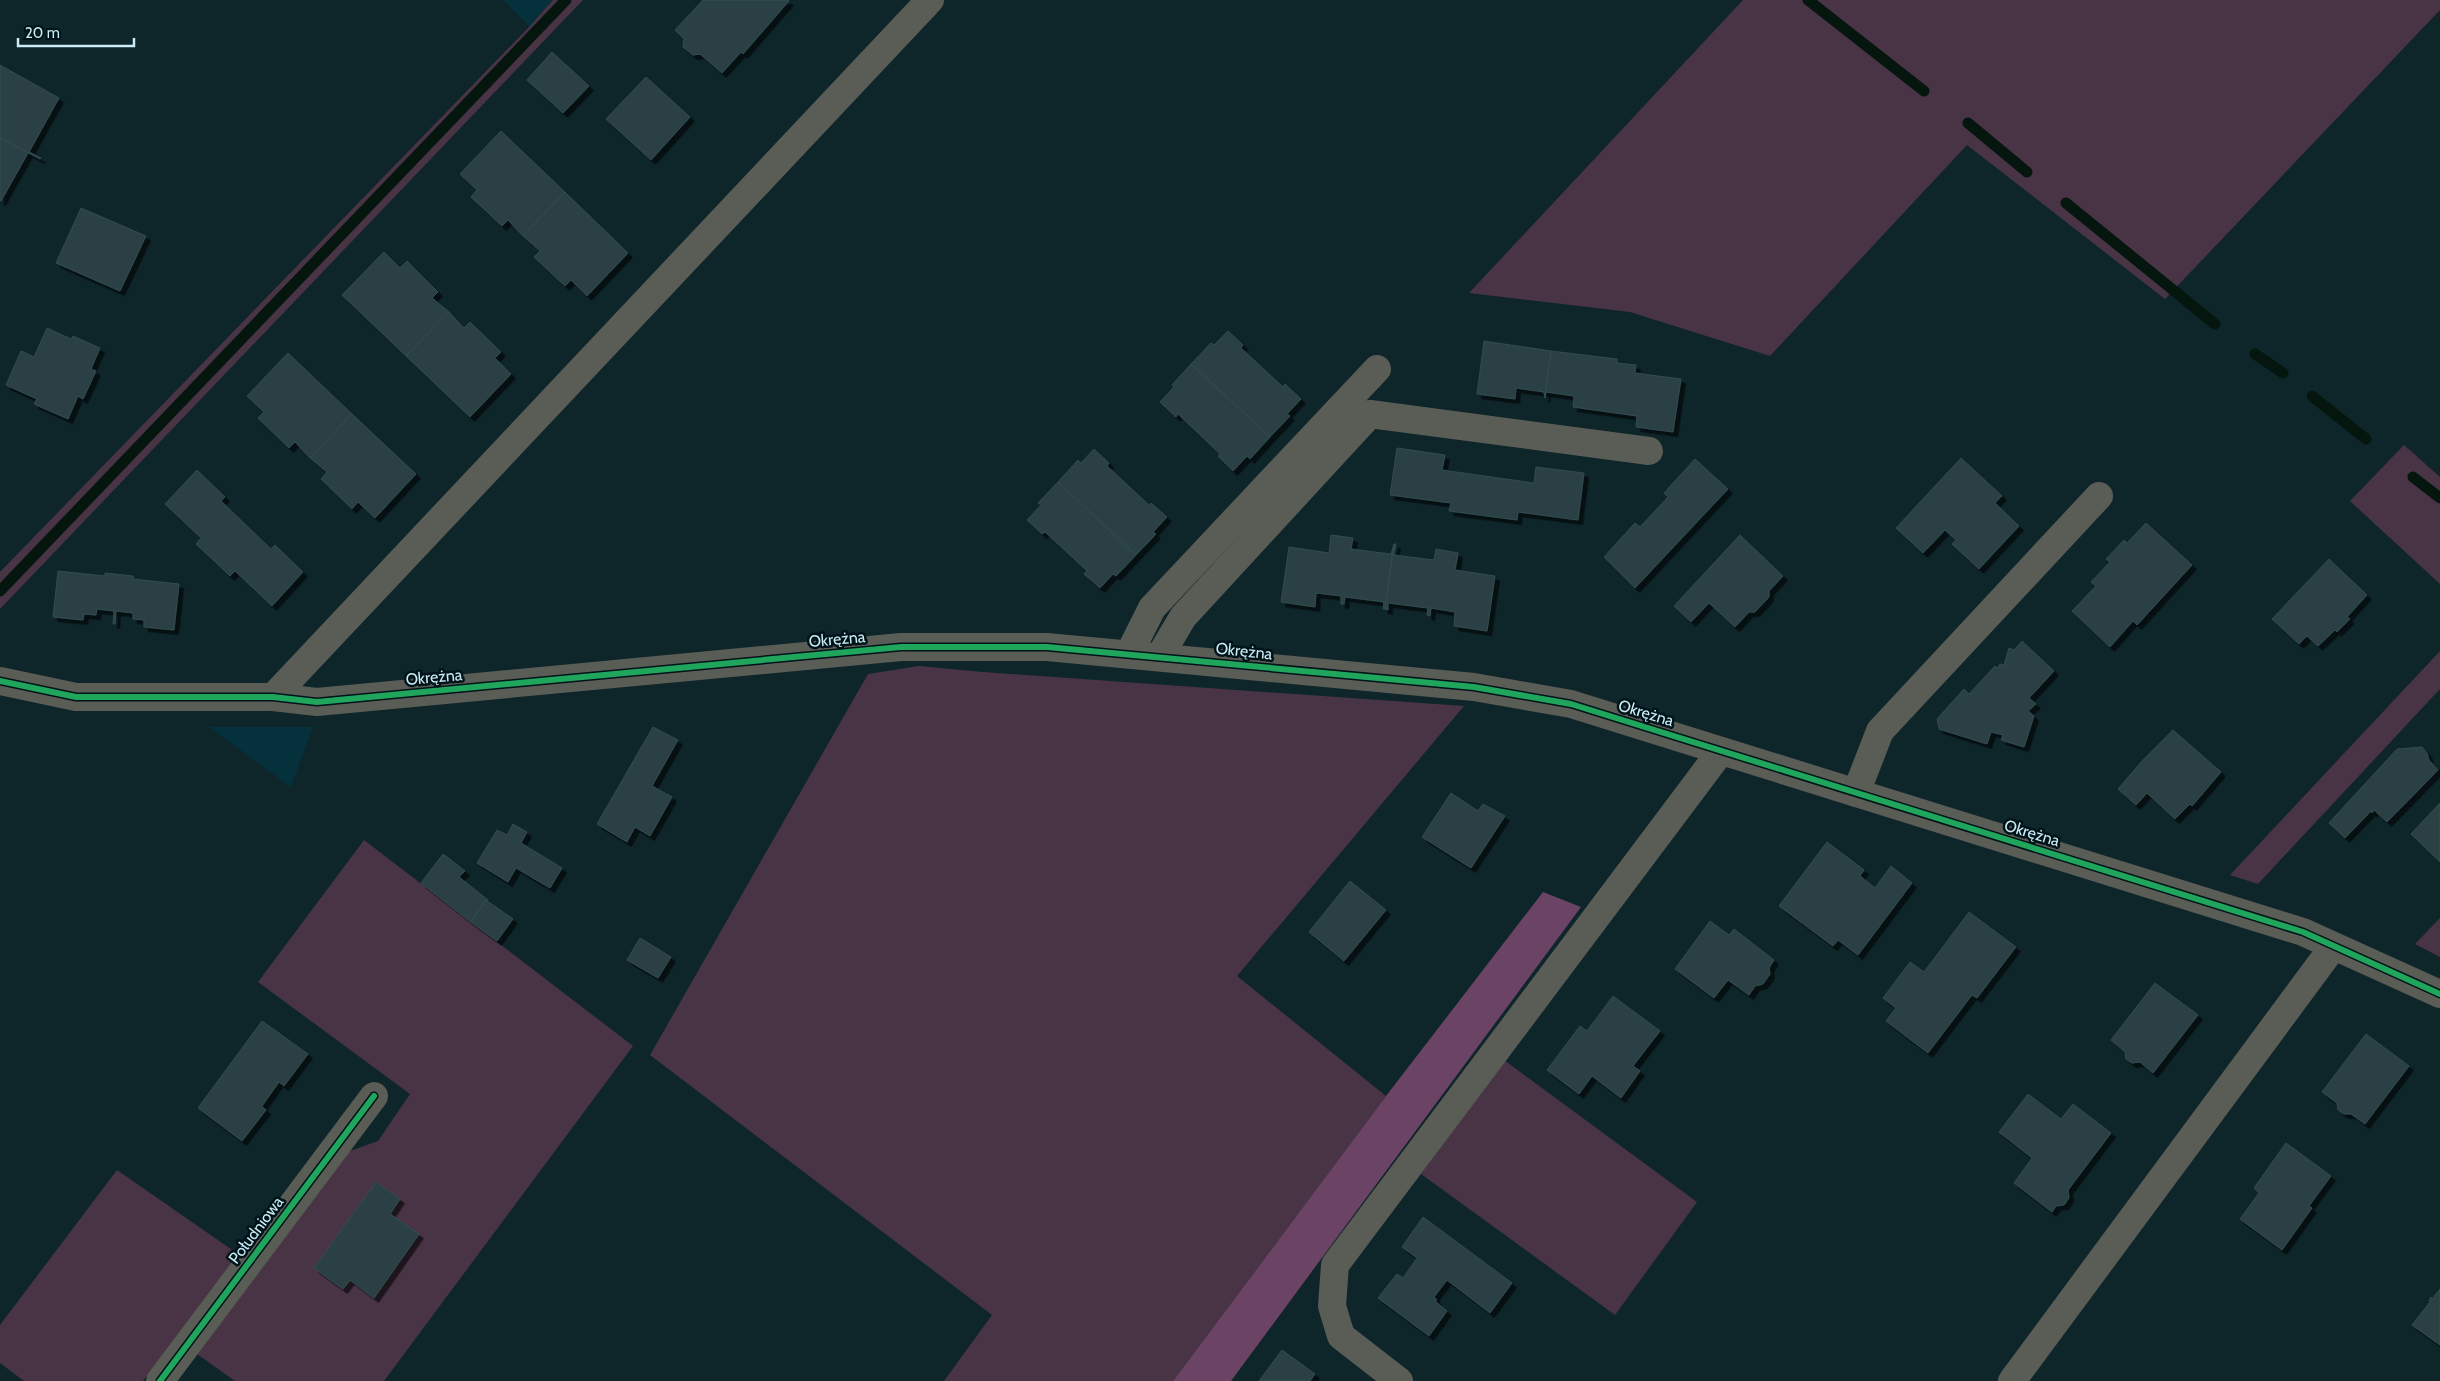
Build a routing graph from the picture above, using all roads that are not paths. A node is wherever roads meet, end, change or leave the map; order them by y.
1 (930, 0) edge
2 (1377, 369) dead end
3 (1649, 451) dead end
4 (2099, 496) dead end
5 (1129, 654) junction
6 (1160, 656) junction
7 (0, 680) edge
8 (273, 697) junction
9 (1721, 751) junction
10 (1856, 793) junction
11 (2334, 947) junction
12 (2440, 994) edge
13 (374, 1096) dead end
14 (160, 1381) edge
15 (1399, 1381) edge
16 (2012, 1381) edge

1 - 8 street
2 - 5 street
3 - 6 street
4 - 10 street
5 - 6 street, Okrężna
5 - 8 street, Okrężna
6 - 9 street, Okrężna
7 - 8 street, Okrężna
9 - 10 street, Okrężna
9 - 15 street
10 - 11 street, Okrężna
11 - 12 street, Okrężna
11 - 16 street
13 - 14 street, Południowa

